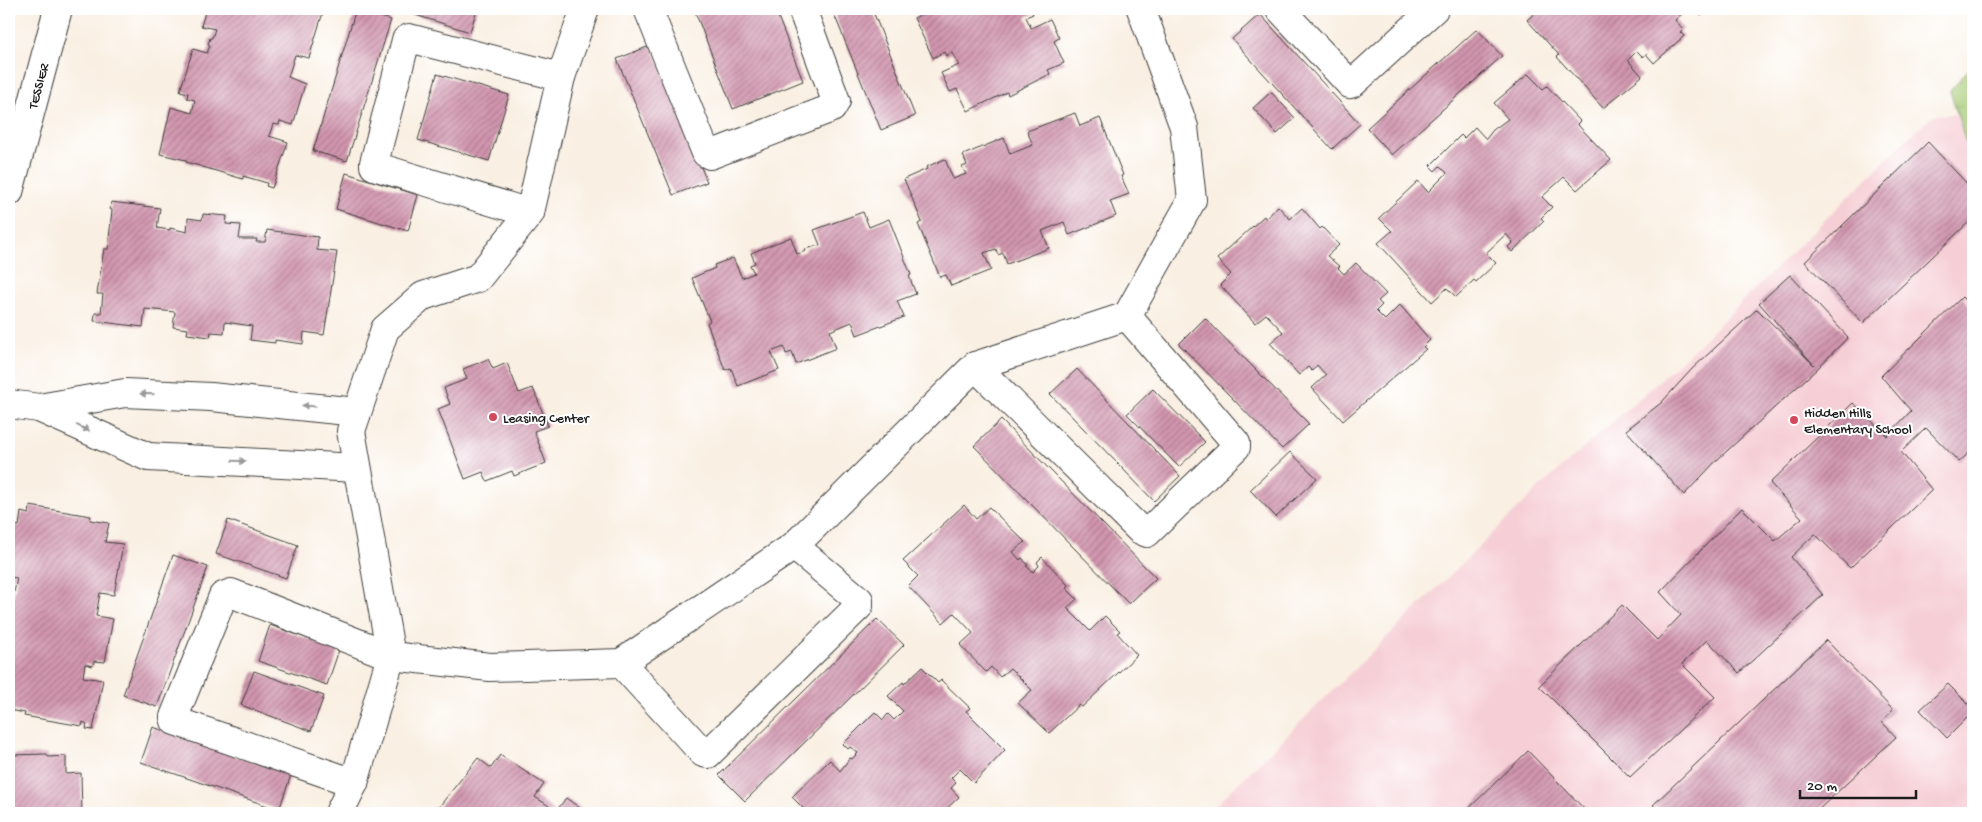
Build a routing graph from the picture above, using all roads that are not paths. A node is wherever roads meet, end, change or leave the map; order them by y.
1 (58, 9) edge
2 (585, 9) edge
3 (648, 9) edge
4 (802, 9) edge
5 (1280, 9) edge
6 (1434, 9) edge
7 (1149, 11) edge
8 (561, 77) junction
9 (9, 192) edge
10 (530, 214) junction
11 (1127, 316) junction
12 (975, 366) junction
13 (9, 404) edge
14 (38, 408) junction
15 (357, 412) junction
16 (357, 468) junction
17 (794, 546) junction
18 (391, 656) junction
19 (621, 663) junction
20 (354, 783) junction
21 (339, 813) edge

1 - 9 street, TESSIER
2 - 8 street
3 - 4 street
5 - 6 street
7 - 11 street
8 - 10 street
8 - 10 street
10 - 15 street
11 - 12 street
11 - 12 street
12 - 17 street
13 - 14 street
15 -> 14 street
14 -> 16 street
15 - 16 street
16 - 18 street
17 - 19 street
17 - 19 street
18 - 19 street
18 - 20 street
18 - 20 street
20 - 21 street

